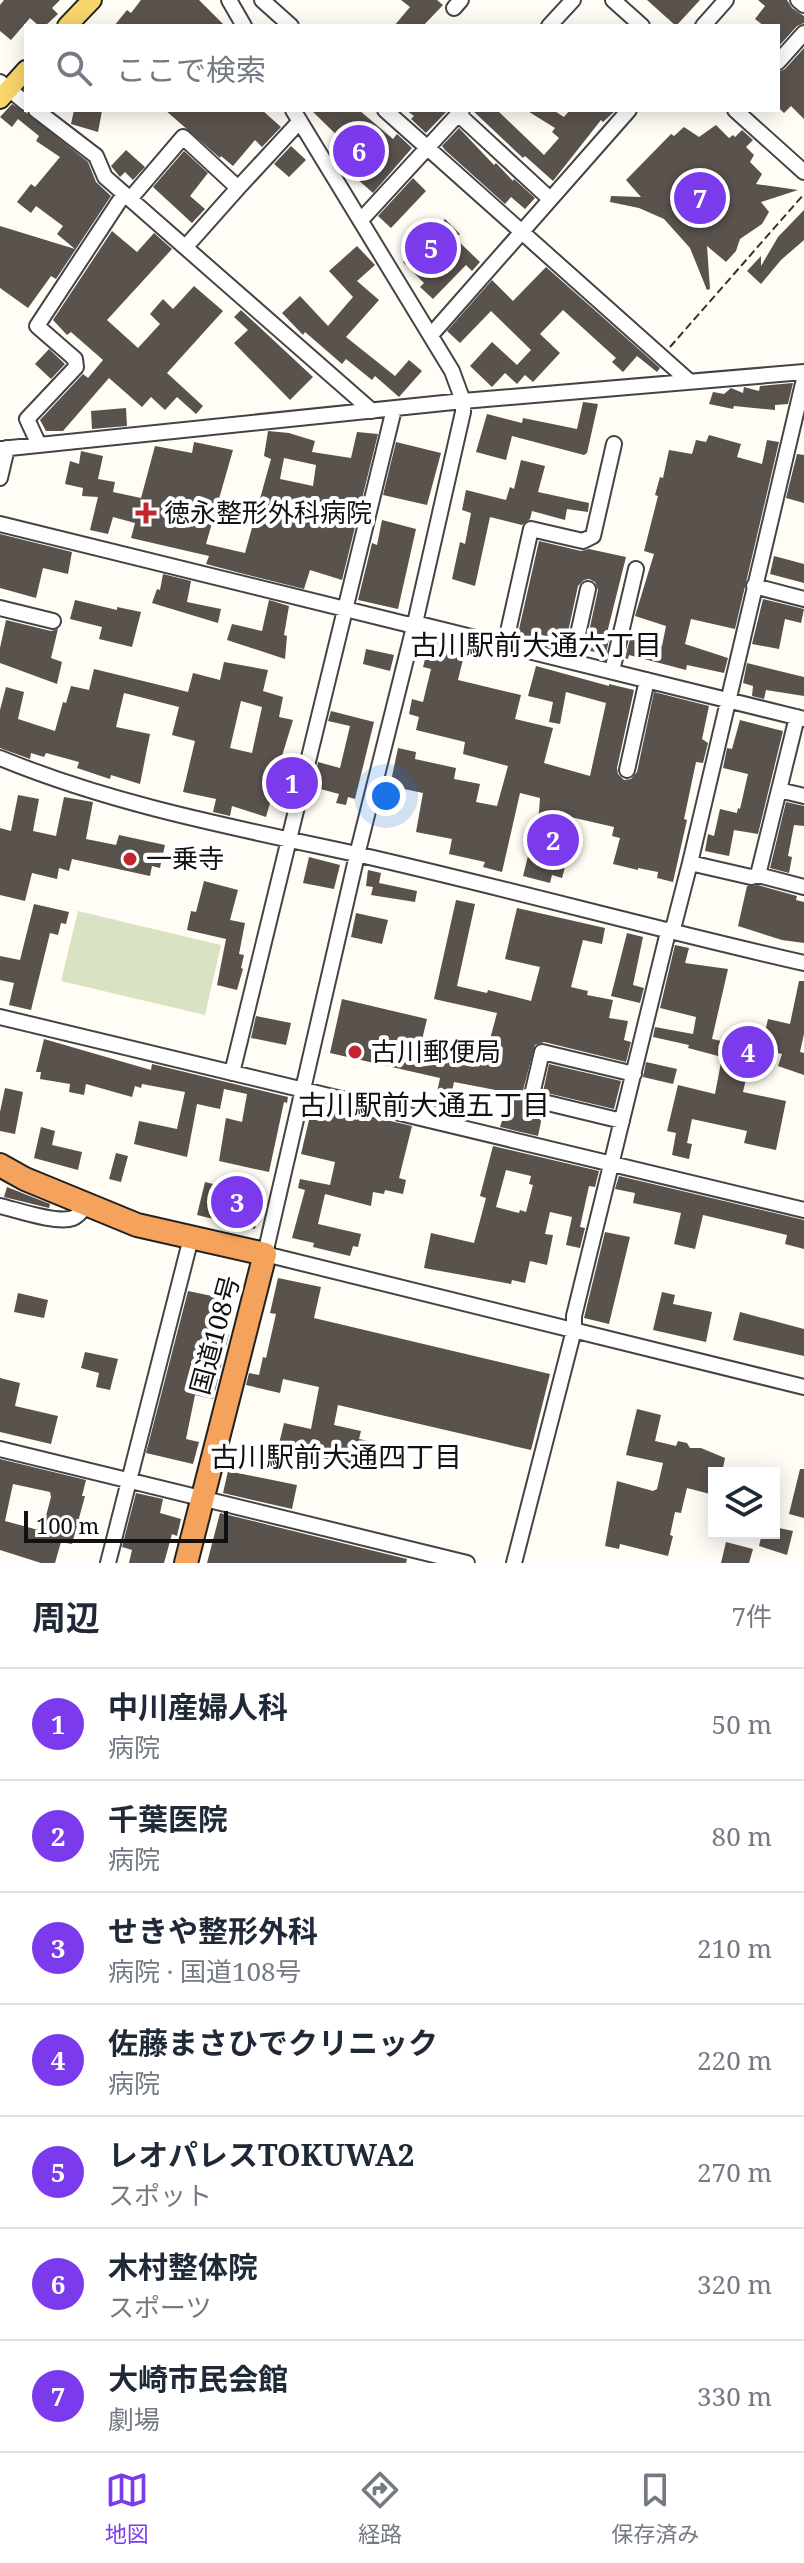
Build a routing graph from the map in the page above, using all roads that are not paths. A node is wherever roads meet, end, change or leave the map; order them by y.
1 (92, 0) edge
2 (229, 0) edge
3 (573, 0) edge
4 (613, 0) edge
5 (726, 0) edge
6 (798, 0) edge
7 (263, 1) edge
8 (804, 5) edge
9 (69, 24) edge
10 (243, 24) edge
11 (289, 24) edge
12 (551, 24) edge
13 (640, 24) edge
14 (705, 24) edge
15 (804, 33) edge
16 (780, 60) edge
17 (24, 72) edge
18 (3, 90) edge
19 (24, 102) edge
20 (39, 112) edge
21 (387, 112) edge
22 (460, 112) edge
23 (627, 112) edge
24 (737, 112) edge
25 (297, 116) edge
26 (427, 148) junction
27 (804, 172) edge
28 (238, 188) junction
29 (127, 196) junction
30 (550, 199) junction
31 (361, 220) junction
32 (521, 232) junction
33 (190, 242) dead end
34 (431, 335) junction
35 (804, 372) edge
36 (804, 379) edge
37 (690, 382) junction
38 (463, 401) junction
39 (394, 409) junction
40 (372, 411) junction
41 (614, 444) dead end
42 (39, 445) junction
43 (4, 448) edge
44 (0, 478) edge
45 (0, 524) edge
46 (636, 569) dead end
47 (754, 586) junction
48 (588, 589) dead end
49 (804, 599) edge
50 (0, 608) edge
51 (346, 610) junction
52 (53, 621) dead end
53 (415, 623) junction
54 (505, 645) junction
55 (572, 661) junction
56 (612, 671) junction
57 (647, 680) junction
58 (727, 700) junction
59 (801, 718) edge
60 (0, 758) edge
61 (627, 770) dead end
62 (779, 790) junction
63 (804, 796) edge
64 (288, 841) junction
65 (357, 855) junction
66 (690, 863) junction
67 (758, 875) junction
68 (804, 887) edge
69 (668, 932) junction
70 (804, 963) edge
71 (0, 1017) edge
72 (232, 1073) junction
73 (634, 1074) junction
74 (303, 1091) junction
75 (622, 1121) junction
76 (611, 1164) junction
77 (0, 1165) edge
78 (88, 1205) junction
79 (0, 1206) edge
80 (804, 1210) edge
81 (191, 1238) junction
82 (265, 1254) junction
83 (574, 1330) junction
84 (804, 1387) edge
85 (0, 1449) edge
86 (131, 1480) junction
87 (202, 1497) junction
88 (108, 1563) edge
89 (186, 1563) edge
90 (467, 1563) edge
91 (514, 1563) edge

1 - 9 main road
2 - 10 street
3 - 12 street
4 - 13 street
5 - 14 street
6 - 8 street
7 - 11 street
15 - 16 street
17 - 18 main road
18 - 19 street
20 - 29 street
21 - 26 street
22 - 26 street
22 - 30 street
23 - 30 street
24 - 27 street
25 - 28 street
25 - 31 street
26 - 31 street
26 - 32 street
28 - 29 street
28 - 33 street
29 - 40 street
29 - 42 street
30 - 32 street
31 - 34 street
32 - 34 street
32 - 37 street
34 - 38 street
35 - 37 street
36 - 47 street
37 - 38 street
38 - 39 street
38 - 53 street
39 - 40 street
39 - 51 street
40 - 42 street
41 - 54 street
42 - 43 street
43 - 44 street
45 - 51 street
46 - 56 street
47 - 49 street
47 - 58 street
48 - 55 street
50 - 52 street
51 - 53 street
51 - 64 street
53 - 54 street
53 - 65 street
54 - 55 street
55 - 56 street
56 - 57 street
57 - 58 street
57 - 61 street
58 - 59 street
58 - 66 street
59 - 62 street
60 - 64 street
62 - 63 street
62 - 67 street
64 - 65 street
64 - 72 street
65 - 69 street
65 - 74 street
66 - 67 street
66 - 69 street
67 - 68 street
69 - 70 street
69 - 73 street
71 - 72 street
72 - 74 street
73 - 75 street
73 - 75 street
74 - 76 street
74 - 82 street
75 - 76 street
76 - 80 street
76 - 83 street
77 - 78 highway, 国道108号
78 - 79 street
78 - 81 highway, 国道108号
81 - 82 highway, 国道108号
81 - 86 street
82 - 83 street
82 - 87 highway, 国道108号
83 - 84 street
83 - 91 street
85 - 86 street
86 - 87 street
86 - 88 street
87 - 89 highway, 国道108号
87 - 90 street

